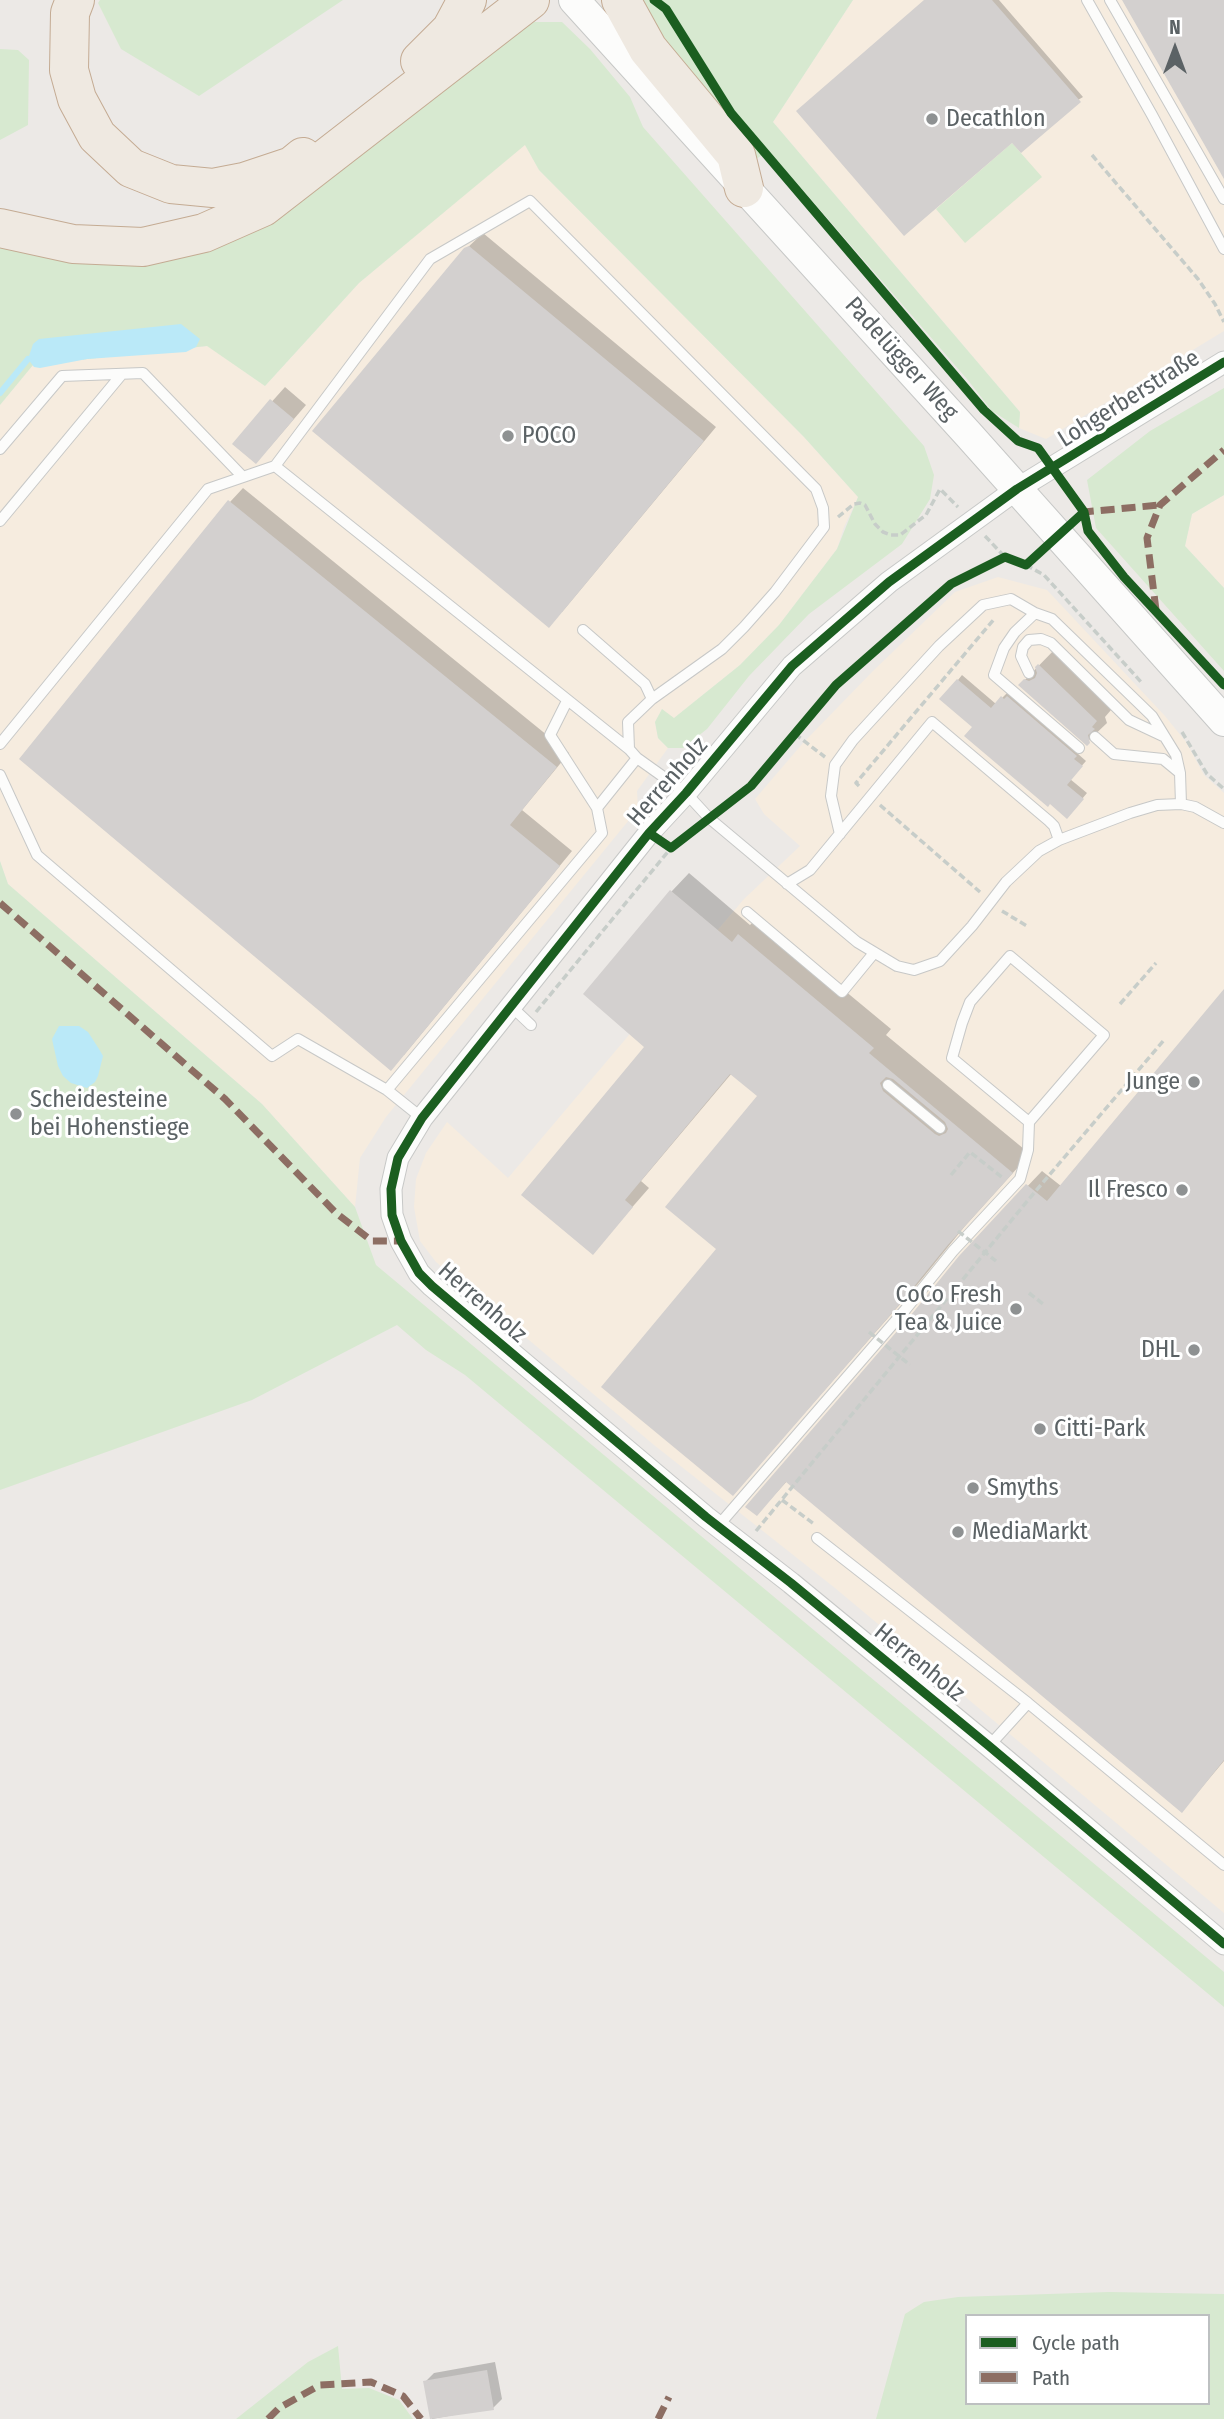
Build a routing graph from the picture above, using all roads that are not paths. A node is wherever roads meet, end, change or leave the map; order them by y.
1 (75, 0) edge
2 (467, 0) edge
3 (530, 0) edge
4 (574, 0) edge
5 (621, 0) edge
6 (1087, 0) edge
7 (1110, 0) edge
8 (744, 188) junction
9 (1224, 199) edge
10 (0, 228) edge
11 (1224, 249) edge
12 (1224, 362) edge
13 (122, 374) junction
14 (0, 449) edge
15 (275, 466) junction
16 (243, 477) junction
17 (1017, 489) junction
18 (0, 521) edge
19 (1035, 613) junction
20 (583, 630) dead end
21 (1029, 673) dead end
22 (652, 699) junction
23 (567, 701) junction
24 (1224, 721) edge
25 (1095, 737) dead end
26 (1166, 737) junction
27 (0, 744) edge
28 (1079, 748) dead end
29 (633, 753) junction
30 (1180, 773) junction
31 (0, 775) edge
32 (686, 793) junction
33 (1181, 804) junction
34 (597, 808) junction
35 (1224, 823) edge
36 (840, 834) junction
37 (1059, 839) junction
38 (787, 884) junction
39 (747, 912) dead end
40 (874, 953) junction
41 (511, 1006) junction
42 (529, 1023) road end
43 (888, 1085) dead end
44 (387, 1090) junction
45 (422, 1118) junction
46 (1029, 1122) junction
47 (940, 1128) dead end
48 (718, 1526) junction
49 (817, 1538) road end
50 (1028, 1703) junction
51 (989, 1746) junction
52 (1224, 1865) edge
53 (1221, 1936) edge

1 - 2 highway
3 - 10 highway
4 - 8 main road, Padelügger Weg
5 - 8 highway
6 - 11 lane
7 - 9 lane
8 - 17 main road, Padelügger Weg
12 - 17 street, Lohgerberstraße
13 - 14 lane
13 - 16 lane
13 - 18 lane
15 - 16 lane
15 - 22 lane
15 - 23 lane
16 - 27 lane
17 - 24 main road, Padelügger Weg
17 - 32 street, Herrenholz
19 - 26 lane
19 - 28 lane
19 - 36 lane
20 - 22 lane
21 - 26 lane
22 - 29 lane
23 - 29 lane
23 - 34 lane
25 - 30 lane
26 - 30 lane
29 - 32 lane
29 - 34 lane
30 - 33 lane
31 - 44 lane
32 - 38 lane
32 - 41 street, Herrenholz
33 - 35 lane
33 - 37 lane
34 - 44 lane
36 - 37 lane
36 - 38 lane
37 - 40 lane
38 - 40 lane
39 - 40 lane
41 - 42 lane
41 - 45 street, Herrenholz
43 - 47 lane
44 - 45 lane
45 - 48 street, Herrenholz
46 - 46 lane
46 - 48 lane
48 - 51 street, Herrenholz
49 - 50 lane
50 - 51 lane
50 - 52 lane
51 - 53 street, Herrenholz

